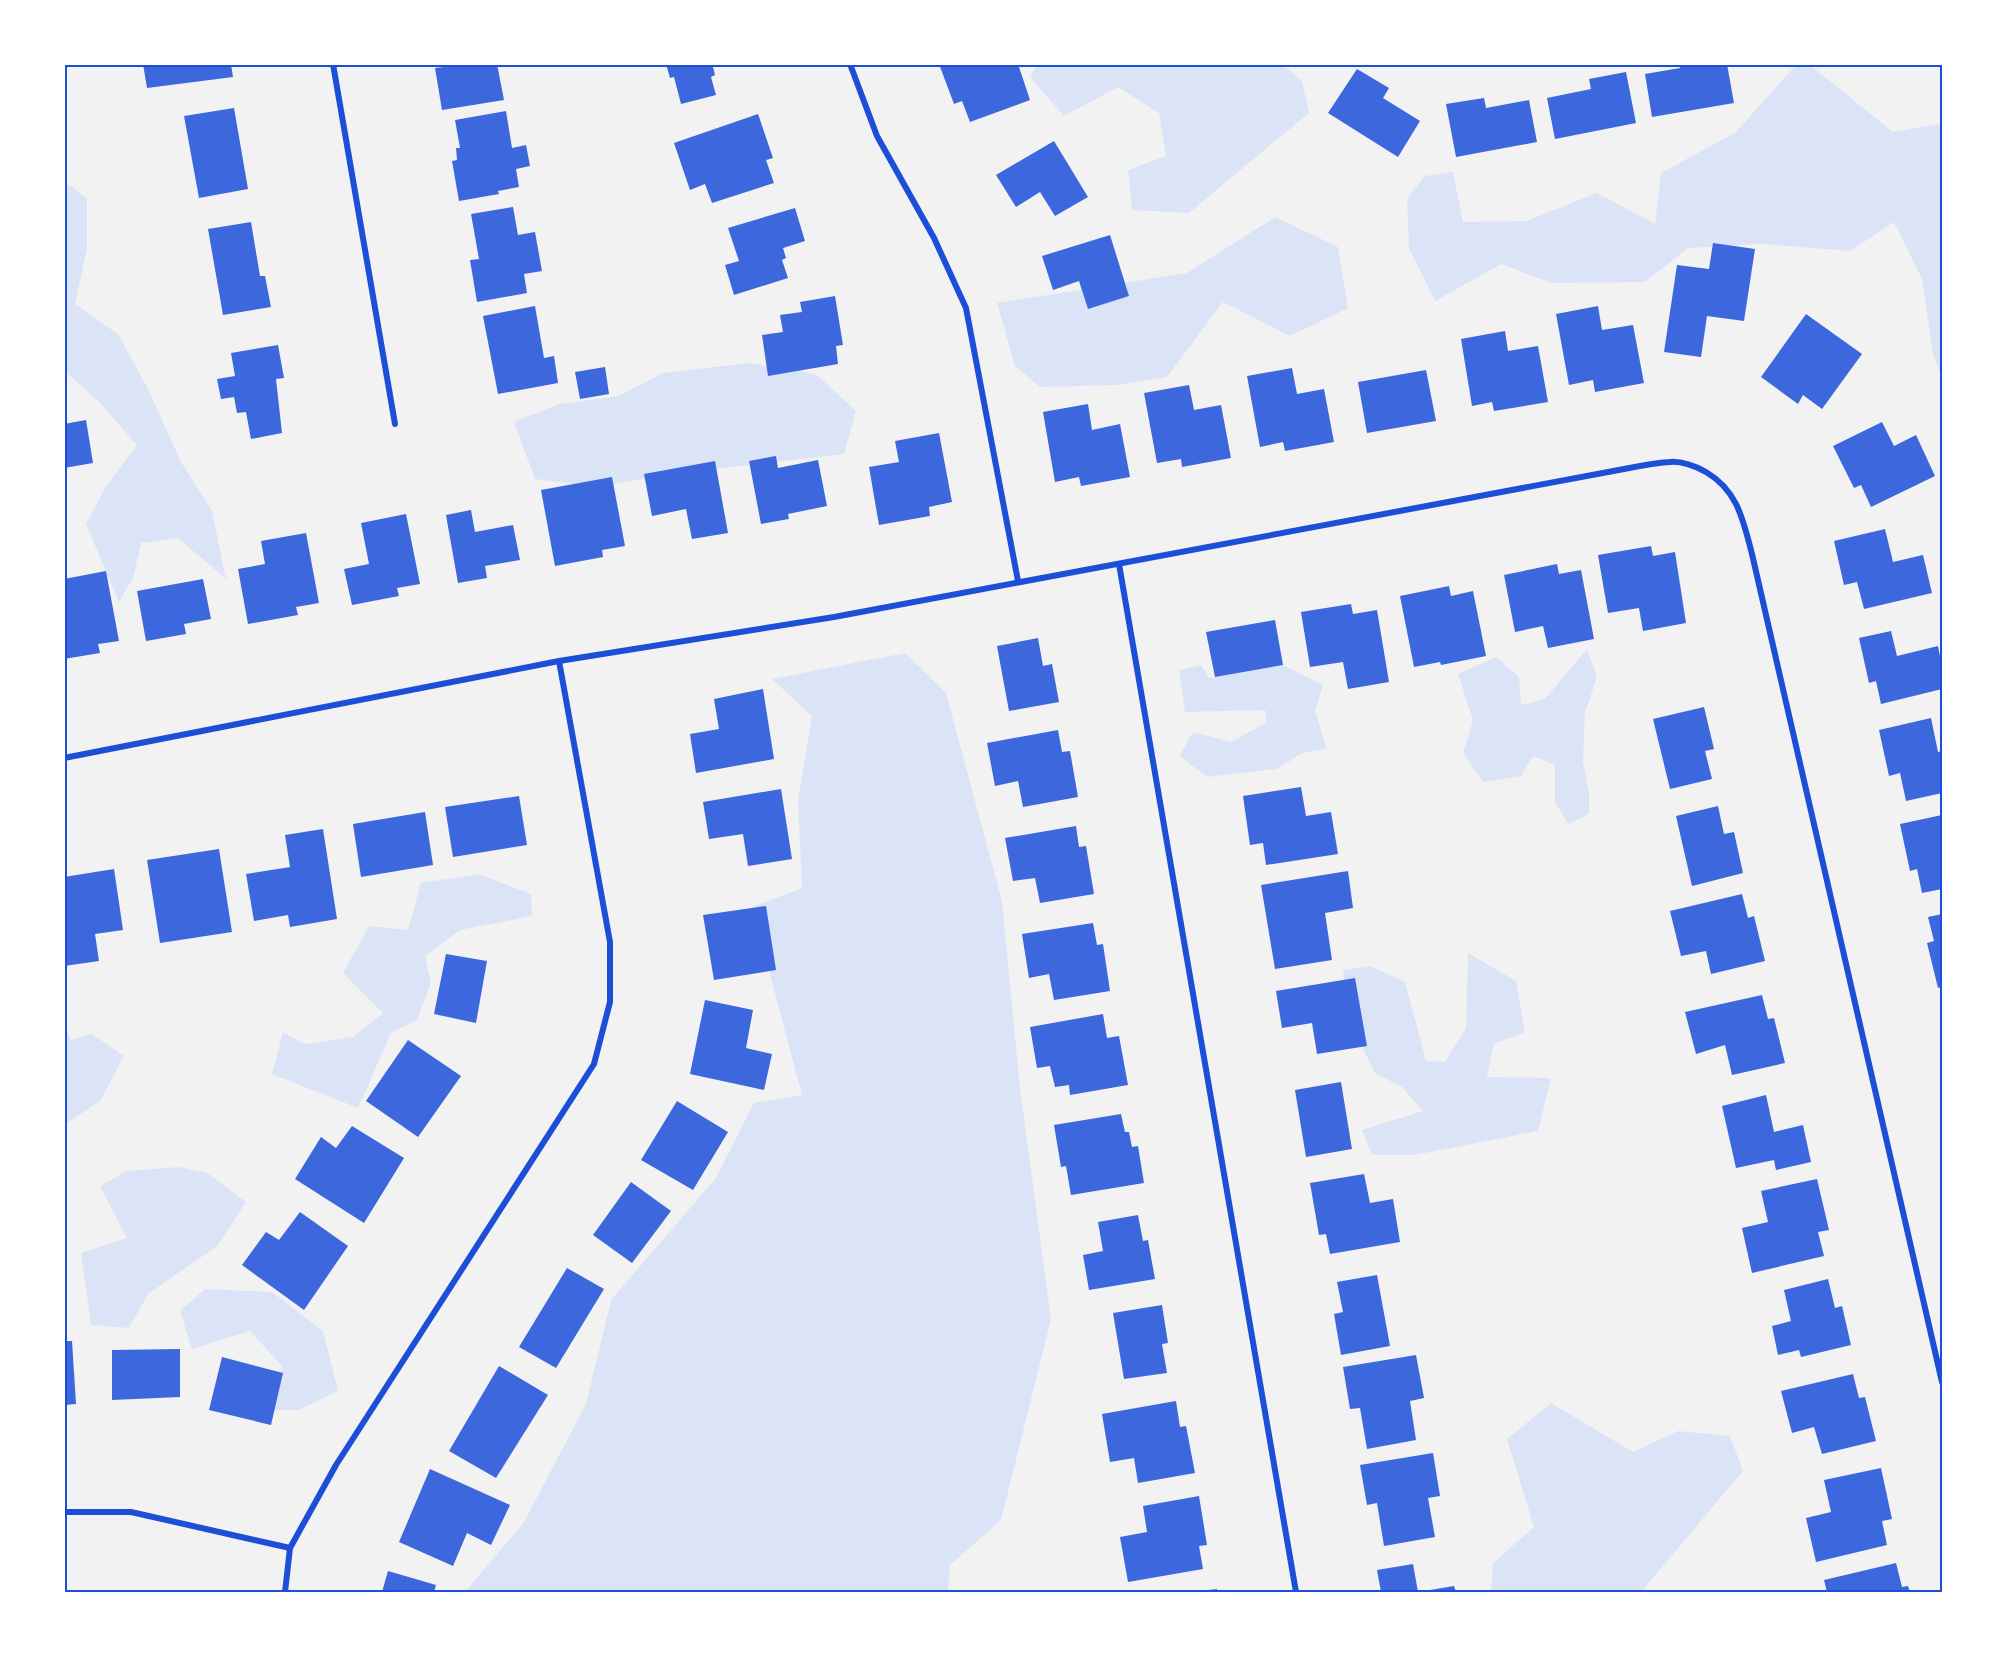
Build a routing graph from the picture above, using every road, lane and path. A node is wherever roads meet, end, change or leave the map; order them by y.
1 (333, 64) edge
2 (850, 64) edge
3 (395, 424) dead end
4 (1119, 564) junction
5 (1017, 581) junction
6 (558, 662) junction
7 (64, 758) edge
8 (1942, 1382) edge
9 (64, 1512) edge
10 (290, 1548) junction
11 (285, 1593) edge
12 (1296, 1593) edge

1 - 3 street
2 - 5 street
4 - 5 street
4 - 8 street
4 - 12 street
5 - 6 street
6 - 7 street
6 - 10 street
9 - 10 street
10 - 11 street

